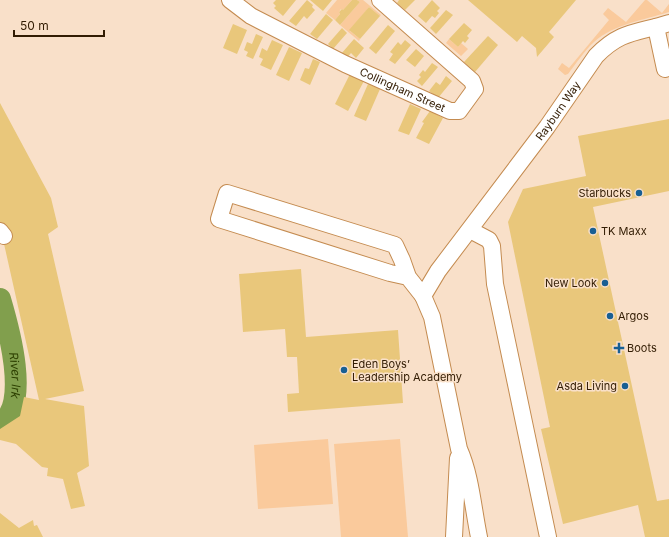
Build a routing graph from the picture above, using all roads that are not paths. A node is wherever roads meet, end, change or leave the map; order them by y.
1 (230, 0) edge
2 (380, 0) edge
3 (663, 25) edge
4 (665, 69) dead end
5 (470, 230) junction
6 (408, 277) junction
7 (423, 296) junction
8 (459, 449) junction
9 (454, 537) edge
10 (479, 537) edge
11 (548, 537) edge

1 - 2 street, Collingham Street
3 - 4 street
3 - 5 street, Rayburn Way
5 - 7 street, Rayburn Way
5 - 11 street
6 - 6 street
6 - 7 street
7 - 8 street
8 - 9 street
8 - 10 street

